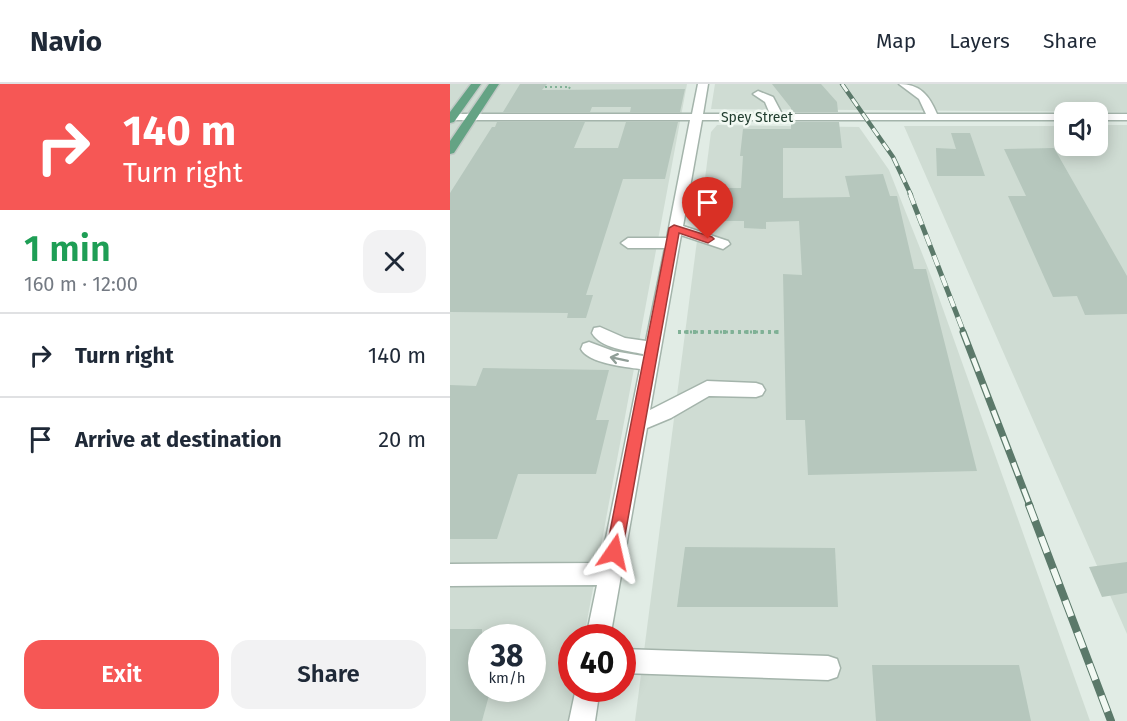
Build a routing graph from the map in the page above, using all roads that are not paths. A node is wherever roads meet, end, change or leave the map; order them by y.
1 (476, 84) edge
2 (494, 84) edge
3 (703, 84) edge
4 (904, 84) edge
5 (758, 94) dead end
6 (472, 117) junction
7 (696, 117) junction
8 (777, 117) junction
9 (933, 117) junction
10 (1054, 117) edge
11 (1108, 117) edge
12 (1127, 117) edge
13 (451, 118) edge
14 (450, 150) edge
15 (673, 236) junction
16 (628, 243) dead end
17 (723, 244) dead end
18 (600, 333) dead end
19 (589, 349) dead end
20 (652, 357) junction
21 (756, 390) dead end
22 (639, 423) junction
23 (610, 574) junction
24 (450, 575) edge
25 (601, 624) edge
26 (636, 661) edge
27 (828, 668) dead end
28 (585, 702) edge
29 (582, 721) edge

1 - 13 main road
2 - 6 main road
3 - 7 street
4 - 9 street
5 - 8 street
6 - 7 street, Spey Street
6 - 13 street, Spey Street
6 - 14 main road
7 - 8 street, Spey Street
7 - 15 street
8 - 9 street, Spey Street
9 - 10 street, Spey Street
11 - 12 street
15 - 16 street
15 - 17 street
15 - 20 street
18 - 20 street
20 -> 19 street
20 - 22 street
21 - 22 street
22 - 23 street
23 - 24 street
23 - 25 street
26 - 27 street
28 - 29 street

